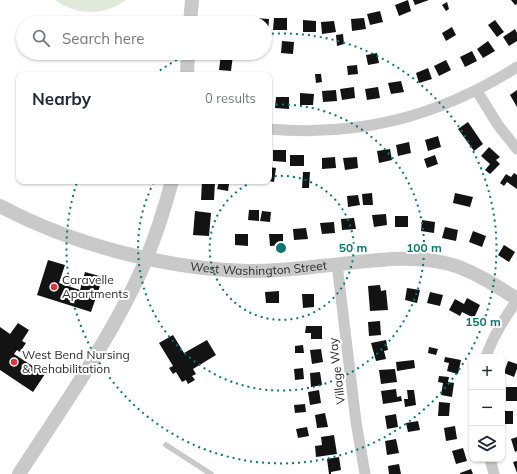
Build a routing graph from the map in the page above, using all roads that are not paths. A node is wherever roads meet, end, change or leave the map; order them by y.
1 (192, 0) edge
2 (191, 16) edge
3 (188, 60) edge
4 (517, 67) edge
5 (187, 72) edge
6 (477, 91) junction
7 (272, 129) edge
8 (517, 148) edge
9 (171, 184) edge
10 (0, 206) edge
11 (146, 258) junction
12 (337, 264) junction
13 (517, 299) edge
14 (487, 354) edge
15 (166, 445) dead end
16 (491, 462) edge
17 (19, 474) edge
18 (211, 474) edge
19 (365, 474) edge
20 (494, 474) edge

1 - 2 street
3 - 5 street
4 - 6 street
6 - 7 street
6 - 8 street
9 - 11 street
10 - 11 street, West Washington Street
11 - 12 street, West Washington Street
11 - 17 street
12 - 13 street, West Washington Street
12 - 19 street, Village Way
13 - 14 street
15 - 18 lane
16 - 20 street

